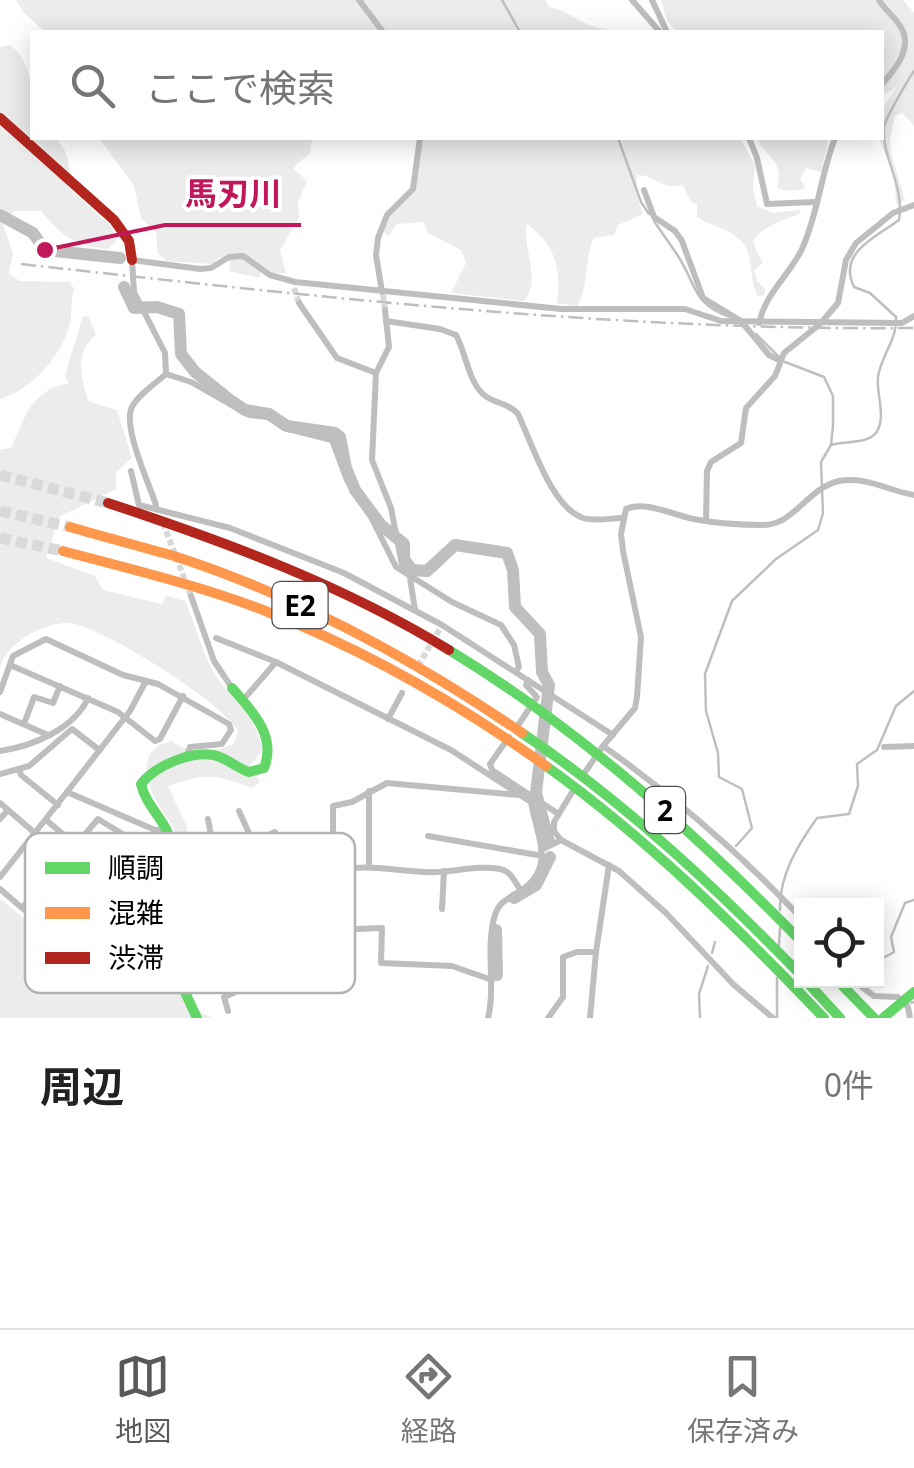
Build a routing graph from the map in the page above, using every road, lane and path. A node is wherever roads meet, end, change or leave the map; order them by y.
1 (359, 0) edge
2 (632, 0) edge
3 (652, 0) edge
4 (879, 0) edge
5 (382, 30) edge
6 (661, 30) edge
7 (662, 30) edge
8 (884, 81) edge
9 (0, 118) edge
10 (420, 140) edge
11 (750, 140) edge
12 (833, 140) edge
13 (644, 190) dead end
14 (815, 202) junction
15 (914, 205) edge
16 (132, 260) junction
17 (382, 293) junction
18 (299, 303) tunnel mouth
19 (385, 310) tunnel mouth
20 (914, 316) edge
21 (386, 320) junction
22 (740, 321) junction
23 (759, 322) junction
24 (820, 324) junction
25 (780, 360) junction
26 (376, 373) junction
27 (166, 374) junction
28 (131, 470) dead end
29 (914, 495) edge
30 (108, 503) tunnel mouth
31 (156, 505) dead end
32 (623, 518) junction
33 (706, 521) junction
34 (70, 528) tunnel mouth
35 (63, 551) tunnel mouth
36 (407, 575) junction
37 (191, 596) tunnel mouth
38 (415, 610) junction
39 (216, 638) dead end
40 (276, 662) junction
41 (10, 664) junction
42 (516, 672) junction
43 (528, 680) junction
44 (146, 681) junction
45 (60, 686) junction
46 (232, 688) joint
47 (0, 692) edge
48 (402, 693) dead end
49 (183, 696) junction
50 (88, 698) junction
51 (243, 700) junction
52 (542, 711) junction
53 (0, 714) edge
54 (124, 718) junction
55 (388, 719) junction
56 (24, 724) junction
57 (48, 735) junction
58 (612, 735) junction
59 (884, 746) dead end
60 (914, 746) edge
61 (98, 749) junction
62 (600, 750) junction
63 (0, 751) edge
64 (186, 760) junction
65 (19, 769) junction
66 (0, 774) edge
67 (499, 777) junction
68 (369, 791) junction
69 (67, 792) junction
70 (494, 794) junction
71 (518, 795) junction
72 (0, 802) edge
73 (58, 805) junction
74 (8, 810) junction
75 (239, 811) dead end
76 (557, 813) junction
77 (0, 819) edge
78 (208, 819) dead end
79 (46, 820) junction
80 (166, 829) junction
81 (35, 833) edge
82 (37, 833) edge
83 (62, 833) edge
84 (86, 833) edge
85 (122, 833) edge
86 (168, 833) edge
87 (210, 833) edge
88 (250, 833) edge
89 (333, 833) edge
90 (428, 836) dead end
91 (560, 840) junction
92 (25, 847) edge
93 (543, 852) junction
94 (610, 865) junction
95 (355, 866) edge
96 (368, 866) junction
97 (444, 872) junction
98 (0, 877) edge
99 (0, 890) edge
100 (520, 891) junction
101 (25, 904) edge
102 (22, 907) junction
103 (25, 909) edge
104 (442, 910) dead end
105 (794, 910) edge
106 (355, 930) edge
107 (794, 933) edge
108 (596, 952) junction
109 (794, 968) edge
110 (492, 980) junction
111 (813, 988) edge
112 (846, 988) edge
113 (864, 988) edge
114 (914, 992) edge
115 (185, 993) edge
116 (234, 993) edge
117 (902, 1000) junction
118 (228, 1011) dead end
119 (772, 1016) edge
120 (197, 1018) edge
121 (488, 1018) edge
122 (548, 1018) edge
123 (590, 1018) edge
124 (824, 1018) edge
125 (840, 1018) edge
126 (874, 1018) edge
127 (883, 1018) edge
128 (910, 1018) edge

1 - 5 street
2 - 6 street
3 - 7 street
4 - 8 street
9 - 16 main road
10 - 17 street
11 - 14 street
12 - 14 street
13 - 22 street
14 - 23 street
15 - 24 street
16 - 17 street
16 - 27 street
17 - 22 street
18 - 26 street
19 - 21 street
20 - 24 street
21 - 26 street
21 - 32 street
22 - 23 street
22 - 25 street
23 - 24 street
24 - 25 street
25 - 33 street
26 - 36 street
27 - 31 street
27 - 36 street
28 - 38 street
29 - 33 street
30 - 52 main road, 2
32 - 33 street
32 - 58 street
34 - 109 main road, E2
35 - 124 main road, E2
36 - 38 street
36 - 42 street
37 - 46 street
38 - 42 street
39 - 40 street
40 - 51 street
40 - 55 street
41 - 44 street
41 - 45 street
41 - 47 street
42 - 43 street
43 - 52 street
43 - 58 street
44 - 49 street
44 - 54 street
45 - 50 street
45 - 56 street
46 - 51 main road
48 - 55 street
49 - 54 street
49 - 64 street
50 - 54 street
50 - 57 street
51 - 64 main road
52 - 62 main road, 2
52 - 67 street
53 - 56 street
54 - 61 street
55 - 67 street
56 - 57 street
57 - 63 street
58 - 62 street
59 - 60 street
61 - 65 street
61 - 69 street
62 - 76 street
62 - 105 street
62 - 107 main road, 2
64 - 80 main road
65 - 66 street
65 - 73 street
67 - 70 street
67 - 71 street
67 - 76 street
68 - 70 street
68 - 89 street
68 - 96 street
69 - 73 street
69 - 80 street
70 - 71 street
71 - 93 street
72 - 74 street
73 - 79 street
74 - 77 street
74 - 81 street
75 - 88 street
76 - 91 street
78 - 87 street
79 - 82 street
79 - 83 street
80 - 86 main road
84 - 85 street
90 - 93 street
91 - 93 street
91 - 94 street
92 - 98 street
93 - 100 street
94 - 108 street
94 - 119 street
95 - 96 street
96 - 97 street
97 - 100 street
97 - 104 street
99 - 102 street
100 - 110 street
101 - 102 street
102 - 103 street
106 - 110 street
108 - 122 street
108 - 123 street
110 - 121 street
111 - 125 main road, E2
112 - 126 main road
113 - 117 street
114 - 117 main road
115 - 120 main road
116 - 118 street
117 - 127 main road
117 - 128 street

